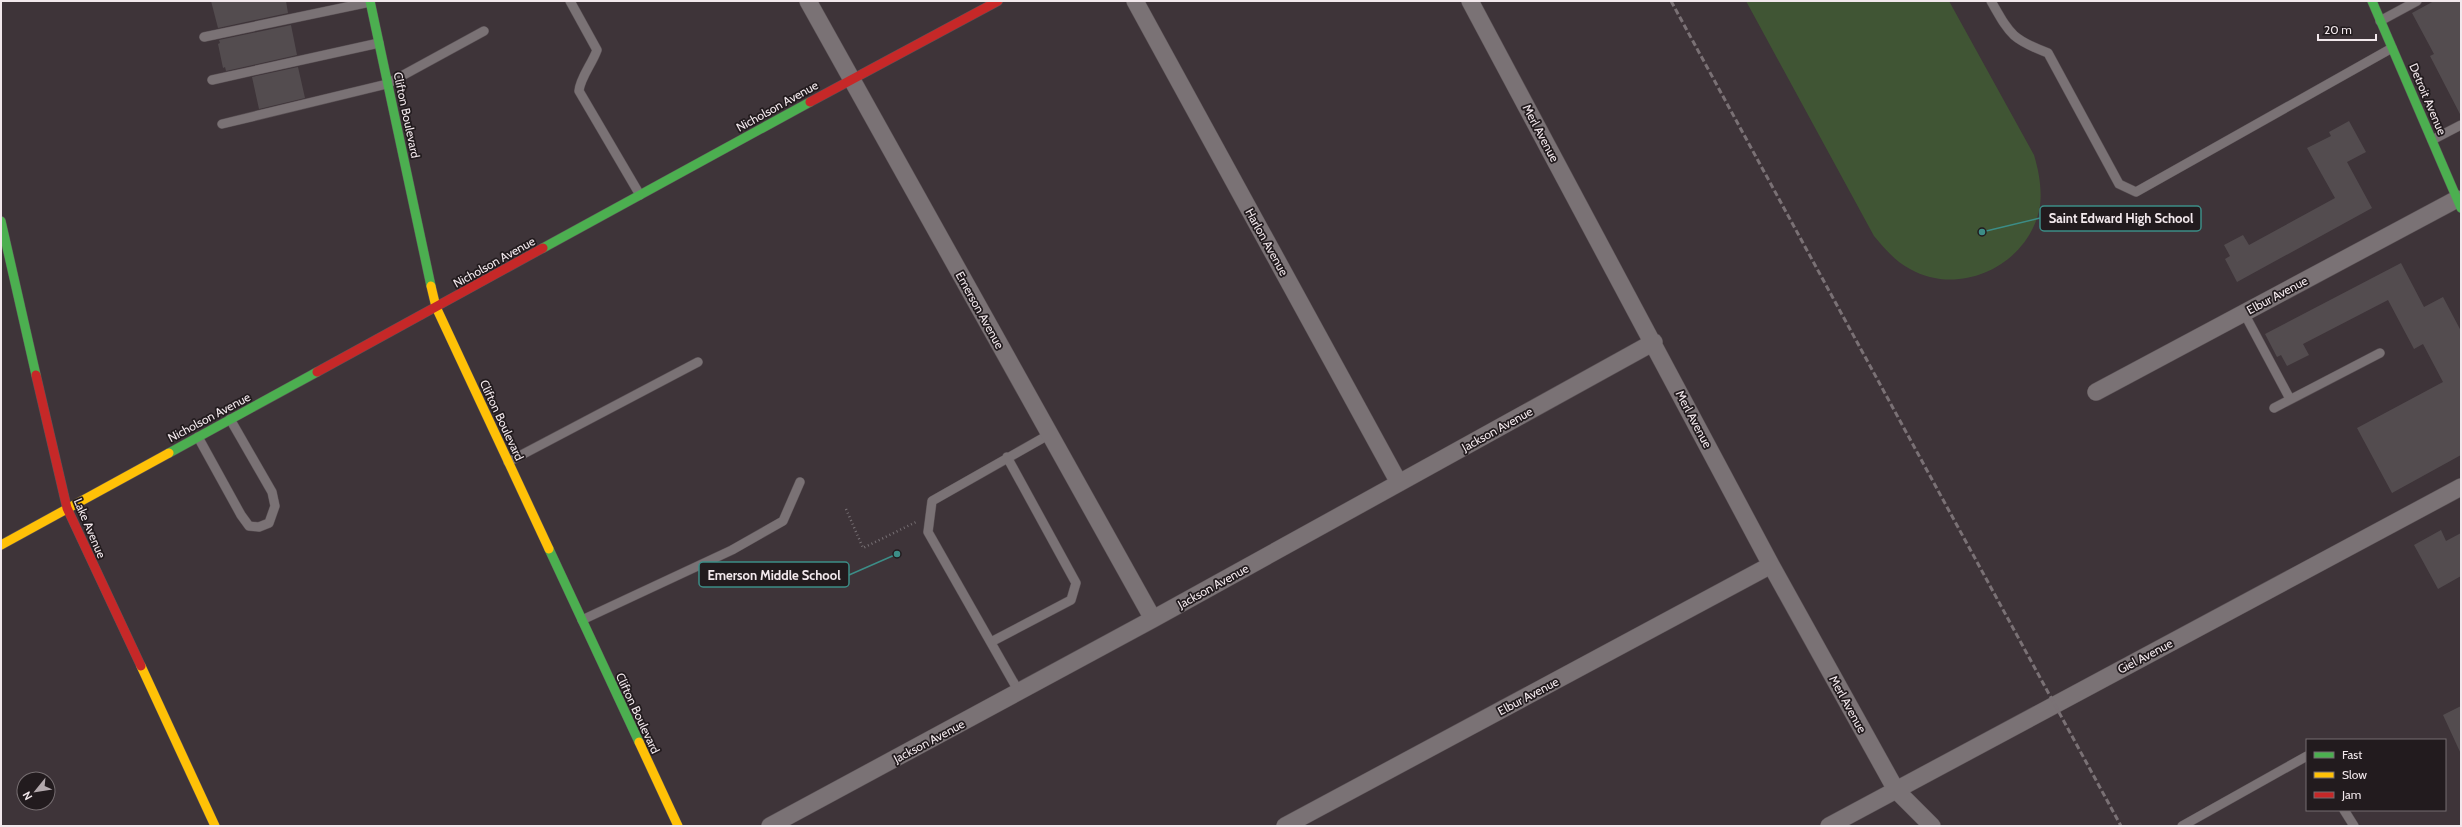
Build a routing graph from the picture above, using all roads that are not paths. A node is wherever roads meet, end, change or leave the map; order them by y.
1 (570, 1) edge
2 (808, 1) edge
3 (998, 1) edge
4 (1135, 1) edge
5 (1470, 1) edge
6 (1991, 1) edge
7 (2372, 1) edge
8 (2417, 1) edge
9 (370, 2) edge
10 (2380, 21) junction
11 (484, 31) dead end
12 (204, 37) dead end
13 (379, 43) junction
14 (2392, 48) junction
15 (851, 79) junction
16 (212, 80) dead end
17 (388, 84) junction
18 (222, 124) dead end
19 (2461, 125) edge
20 (2432, 140) junction
21 (2458, 192) edge
22 (640, 195) junction
23 (1, 220) edge
24 (436, 307) junction
25 (2244, 313) junction
26 (1654, 342) junction
27 (2380, 353) dead end
28 (698, 362) dead end
29 (2096, 392) dead end
30 (2290, 399) junction
31 (2274, 408) dead end
32 (230, 419) junction
33 (1050, 434) junction
34 (198, 437) junction
35 (1007, 457) junction
36 (508, 462) junction
37 (800, 482) dead end
38 (1399, 483) junction
39 (2461, 487) edge
40 (66, 508) junction
41 (1, 545) edge
42 (1771, 565) junction
43 (1153, 619) junction
44 (582, 620) junction
45 (991, 642) junction
46 (1019, 692) junction
47 (2306, 757) edge
48 (1896, 790) junction
49 (2345, 811) edge
50 (215, 826) edge
51 (678, 826) edge
52 (770, 826) edge
53 (1285, 826) edge
54 (1829, 826) edge
55 (1932, 826) edge
56 (2182, 826) edge
57 (2354, 826) edge

1 - 22 lane
2 - 15 street, Emerson Avenue
3 - 15 street, Nicholson Avenue
4 - 38 street, Harlon Avenue
5 - 26 street, Merl Avenue
6 - 14 lane
7 - 10 street, Detroit Avenue
8 - 10 lane
9 - 12 lane
9 - 13 street, Clifton Boulevard
10 - 14 street, Detroit Avenue
11 - 17 lane
13 - 16 lane
13 - 17 street, Clifton Boulevard
14 - 20 street, Detroit Avenue
15 - 22 street, Nicholson Avenue
15 - 33 street, Emerson Avenue
17 - 18 lane
17 - 24 street, Clifton Boulevard
19 - 20 lane
20 - 21 street, Detroit Avenue
21 - 25 street, Elbur Avenue
22 - 24 street, Nicholson Avenue
23 - 40 street, Lake Avenue
24 - 32 street, Nicholson Avenue
24 - 36 street, Clifton Boulevard
25 - 29 street, Elbur Avenue
25 - 30 lane
26 - 38 street, Jackson Avenue
26 - 42 street, Merl Avenue
27 - 30 lane
28 - 36 lane
30 - 31 lane
32 - 34 street, Nicholson Avenue
32 - 34 lane
33 - 35 lane
33 - 43 street, Emerson Avenue
34 - 40 street, Nicholson Avenue
35 - 45 lane
35 - 45 lane
36 - 44 street, Clifton Boulevard
37 - 44 lane
38 - 43 street, Jackson Avenue
39 - 48 street, Giel Avenue
40 - 41 street, Nicholson Avenue
40 - 50 street, Lake Avenue
42 - 48 street, Merl Avenue
42 - 53 street, Elbur Avenue
43 - 46 street, Jackson Avenue
44 - 51 street, Clifton Boulevard
45 - 46 lane
46 - 52 street, Jackson Avenue
47 - 56 lane
48 - 54 street, Giel Avenue
48 - 55 street, Merl Avenue
49 - 57 lane

